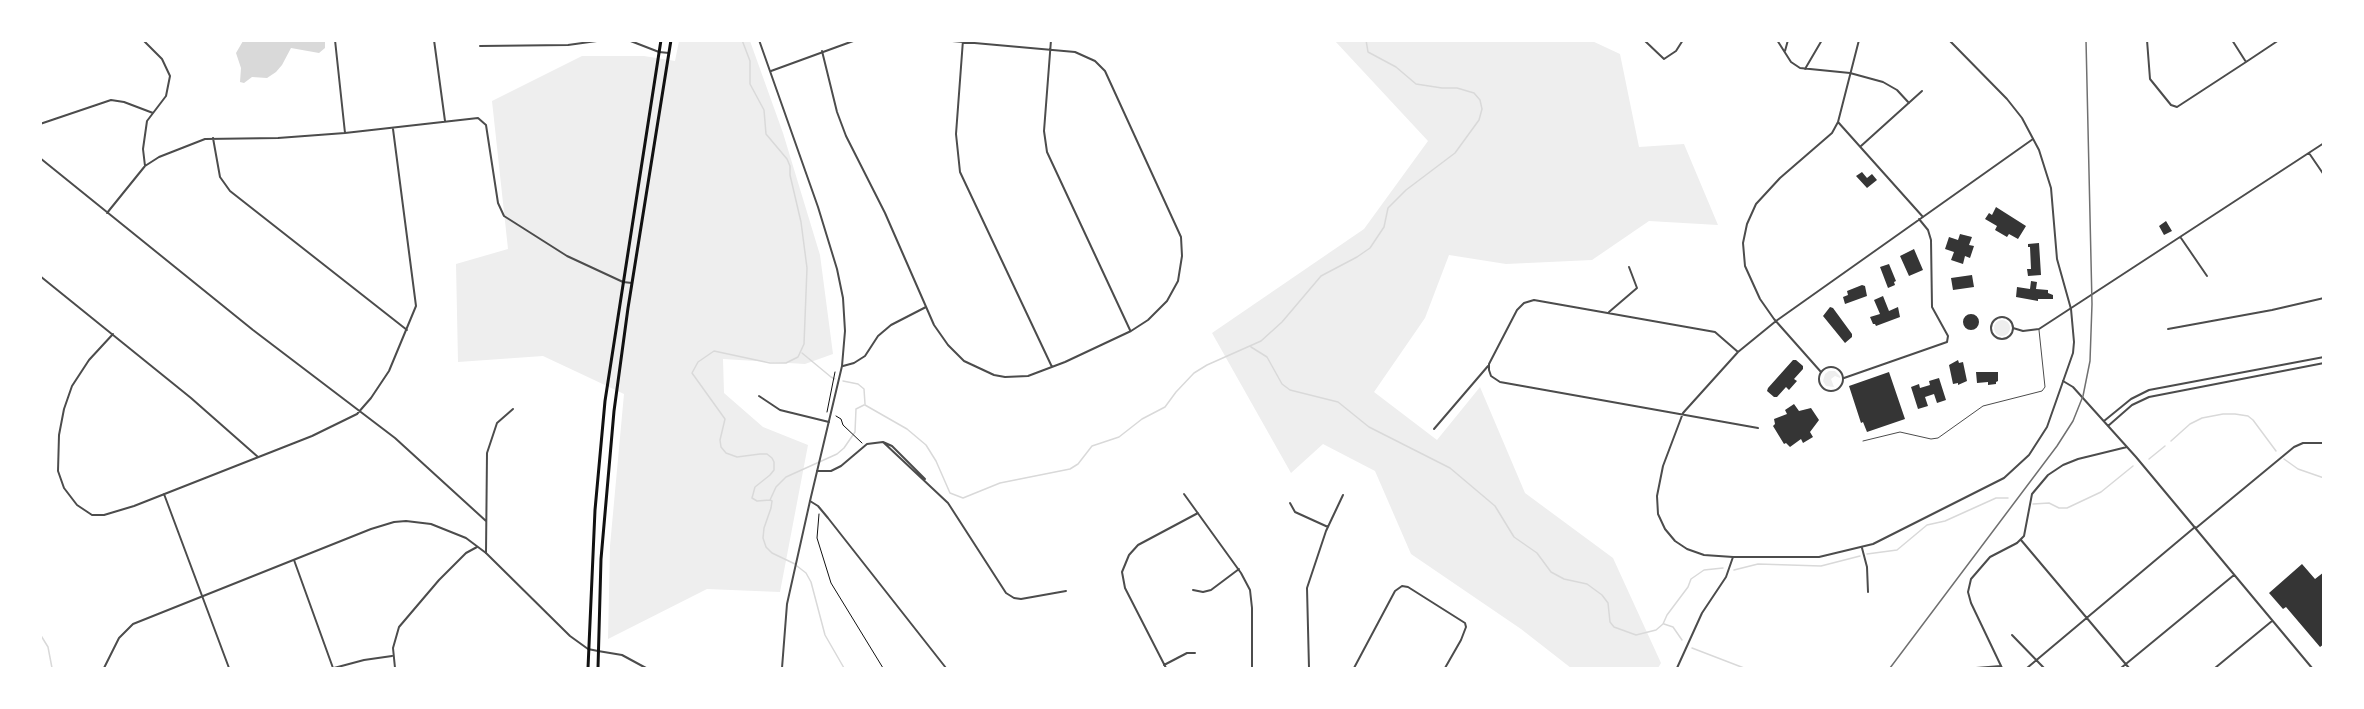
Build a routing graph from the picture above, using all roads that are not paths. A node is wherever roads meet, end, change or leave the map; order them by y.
1 (143, 40) edge
2 (335, 40) edge
3 (434, 40) edge
4 (604, 40) edge
5 (628, 40) edge
6 (661, 40) edge
7 (671, 40) edge
8 (759, 40) edge
9 (856, 40) edge
10 (941, 40) edge
11 (1051, 40) edge
12 (1644, 40) edge
13 (1683, 40) edge
14 (1777, 40) edge
15 (1788, 40) edge
16 (1822, 40) edge
17 (1859, 40) edge
18 (1949, 40) edge
19 (2147, 40) edge
20 (2232, 40) edge
21 (2279, 40) edge
22 (963, 41) edge
23 (480, 46) dead end
24 (1050, 50) junction
25 (822, 51) junction
26 (1785, 51) junction
27 (660, 52) junction
28 (669, 53) junction
29 (2246, 62) junction
30 (1805, 69) junction
31 (771, 71) junction
32 (1850, 73) junction
33 (1922, 90) dead end
34 (1909, 103) junction
35 (153, 113) junction
36 (445, 122) junction
37 (1838, 122) junction
38 (40, 124) edge
39 (393, 129) junction
40 (345, 133) junction
41 (213, 138) junction
42 (2034, 139) junction
43 (2324, 143) edge
44 (1861, 146) junction
45 (2309, 153) junction
46 (40, 158) edge
47 (145, 166) junction
48 (2324, 175) edge
49 (106, 213) junction
50 (1923, 217) junction
51 (1919, 219) junction
52 (2181, 238) junction
53 (1629, 267) dead end
54 (40, 276) edge
55 (2207, 276) dead end
56 (622, 282) junction
57 (632, 283) junction
58 (2324, 298) edge
59 (926, 307) junction
60 (2071, 309) junction
61 (1609, 312) junction
62 (1776, 321) junction
63 (2013, 328) junction
64 (2039, 329) junction
65 (2168, 329) dead end
66 (407, 330) junction
67 (1131, 331) junction
68 (113, 334) junction
69 (1738, 352) junction
70 (2324, 357) edge
71 (2324, 363) edge
72 (610, 365) junction
73 (842, 366) junction
74 (1488, 366) junction
75 (619, 367) junction
76 (1052, 368) junction
77 (1821, 372) junction
78 (1844, 378) junction
79 (2063, 381) junction
80 (759, 396) dead end
81 (513, 409) dead end
82 (360, 411) junction
83 (1683, 413) junction
84 (2104, 421) junction
85 (829, 422) junction
86 (2108, 426) junction
87 (1758, 428) dead end
88 (1434, 429) dead end
89 (1863, 441) dead end
90 (2324, 443) edge
91 (2127, 447) junction
92 (258, 457) junction
93 (817, 470) junction
94 (164, 494) junction
95 (1184, 494) dead end
96 (1343, 495) dead end
97 (810, 501) junction
98 (1290, 503) dead end
99 (1198, 513) junction
100 (486, 521) junction
101 (2195, 527) junction
102 (1328, 528) junction
103 (2021, 540) junction
104 (477, 547) junction
105 (1862, 549) junction
106 (486, 553) junction
107 (1733, 557) junction
108 (601, 559) junction
109 (294, 560) junction
110 (592, 560) junction
111 (1239, 569) junction
112 (2234, 575) junction
113 (1193, 590) dead end
114 (1066, 591) dead end
115 (1868, 592) dead end
116 (203, 597) junction
117 (2087, 618) junction
118 (2272, 621) junction
119 (2012, 634) dead end
120 (588, 649) junction
121 (598, 651) junction
122 (1195, 653) dead end
123 (393, 656) junction
124 (2037, 660) junction
125 (2126, 665) junction
126 (1165, 667) edge
127 (2002, 667) edge
128 (2311, 668) edge
129 (104, 669) edge
130 (229, 669) edge
131 (333, 669) edge
132 (395, 669) edge
133 (588, 669) edge
134 (598, 669) edge
135 (646, 669) edge
136 (782, 669) edge
137 (946, 669) edge
138 (1252, 669) edge
139 (1309, 669) edge
140 (1354, 669) edge
141 (1445, 669) edge
142 (1677, 669) edge
143 (1976, 669) edge
144 (2027, 669) edge
145 (2044, 669) edge
146 (2121, 669) edge
147 (2129, 669) edge
148 (2215, 669) edge

1 - 35 street
2 - 40 street
3 - 36 street
4 - 23 street
5 - 27 street
6 - 27 main road
7 - 28 main road
8 - 31 street
9 - 25 street
10 - 22 street
11 - 24 street
12 - 13 street
14 - 26 street
15 - 26 street
16 - 30 street
17 - 32 street
18 - 42 street
19 - 29 street
20 - 29 street
21 - 29 street
22 - 24 street
22 - 76 street
24 - 67 street
24 - 67 street
25 - 31 street
25 - 59 street
26 - 30 street
27 - 28 street
27 - 56 main road
28 - 57 main road
30 - 32 street
31 - 73 street
32 - 34 street
32 - 37 street
33 - 34 street
34 - 44 street
35 - 38 street
35 - 47 street
36 - 39 street
36 - 56 street
37 - 44 street
37 - 62 street
39 - 40 street
39 - 66 street
40 - 41 street
41 - 47 street
41 - 66 street
42 - 50 street
42 - 60 street
43 - 45 street
44 - 50 street
45 - 48 street
45 - 52 street
46 - 49 street
47 - 49 street
49 - 82 street
50 - 51 street
51 - 62 street
51 - 78 street
52 - 55 street
52 - 60 street
53 - 61 street
54 - 68 street
56 - 57 street
56 - 72 main road
57 - 75 main road
58 - 65 street
59 - 73 street
59 - 76 street
60 - 64 street
60 - 79 street
61 - 69 street
61 - 74 street
62 - 69 street
62 - 77 street
63 - 63 street
63 - 64 street
64 - 89 lane
66 - 82 street
67 - 76 street
68 - 92 street
68 - 94 street
69 - 83 street
70 - 84 street
71 - 86 street
72 - 75 main road
72 - 110 main road
73 - 85 street
74 - 83 street
74 - 88 street
75 - 108 main road
77 - 78 street
77 - 78 street
79 - 84 street
79 - 105 street
80 - 85 street
81 - 100 street
82 - 92 street
82 - 100 street
83 - 87 street
83 - 107 street
84 - 86 street
85 - 93 street
86 - 91 street
90 - 101 street
91 - 101 street
91 - 103 street
92 - 94 street
93 - 97 street
93 - 114 street
94 - 116 street
95 - 99 street
96 - 102 street
97 - 136 street
97 - 137 street
98 - 102 street
99 - 111 street
99 - 126 street
100 - 106 street
101 - 112 street
101 - 117 street
102 - 139 street
103 - 117 street
103 - 127 street
104 - 106 street
104 - 109 street
104 - 123 street
105 - 107 street
105 - 115 street
106 - 120 street
107 - 142 street
108 - 110 main road
108 - 121 main road
109 - 116 street
109 - 131 street
110 - 120 main road
111 - 113 street
111 - 138 street
112 - 118 street
112 - 125 street
116 - 129 street
116 - 130 street
117 - 124 street
117 - 125 street
118 - 128 street
118 - 148 street
119 - 124 street
120 - 121 street
120 - 133 main road
121 - 134 main road
121 - 135 street
122 - 126 street
123 - 131 street
123 - 132 street
124 - 144 street
124 - 145 street
125 - 146 street
125 - 147 street
127 - 143 street
140 - 141 street

